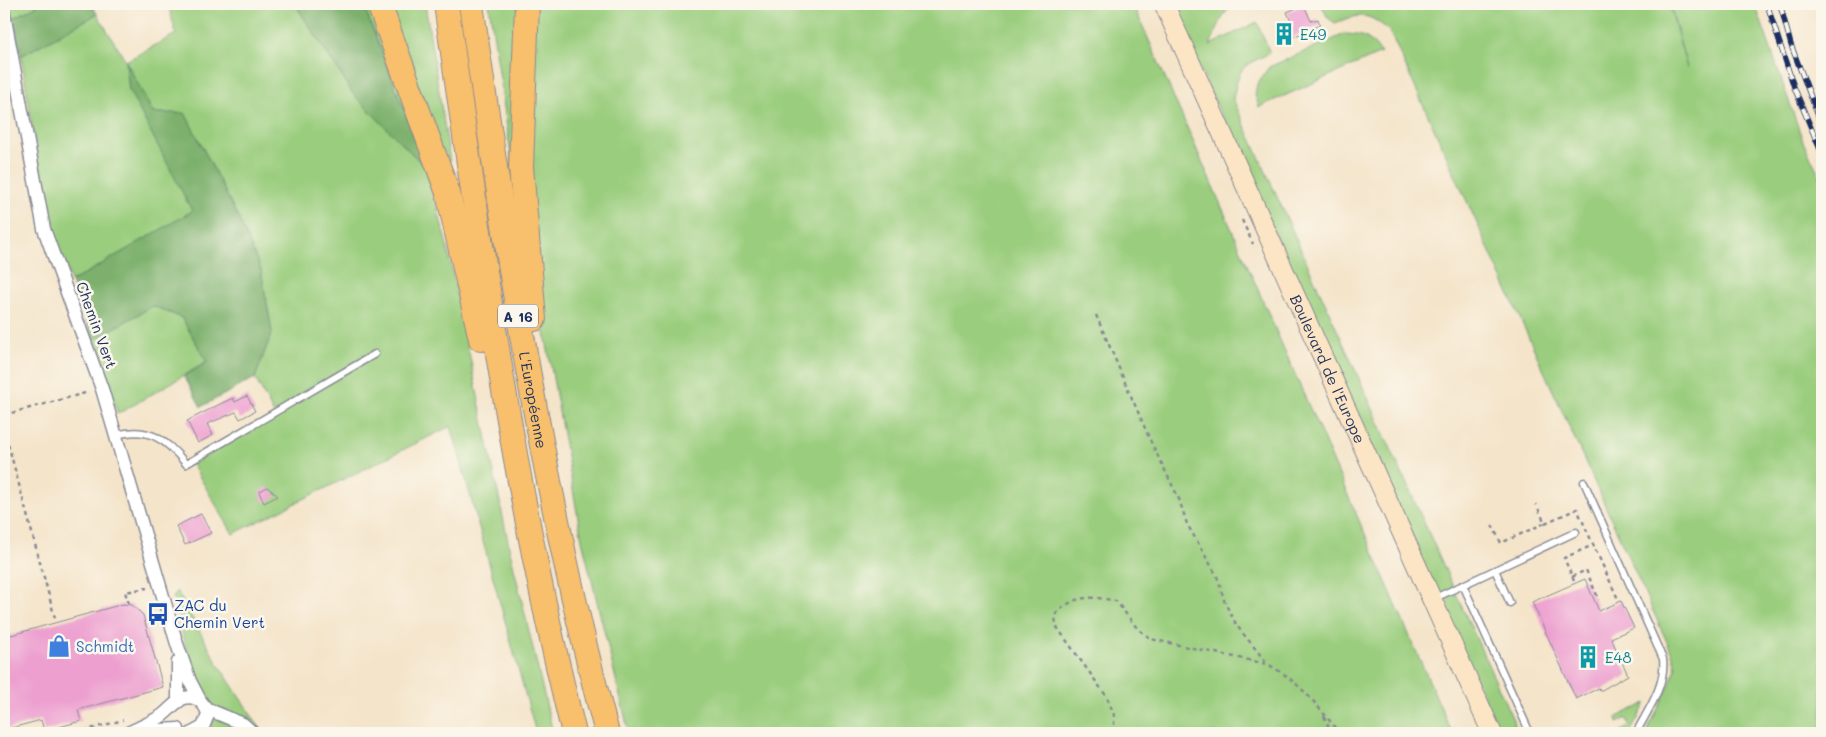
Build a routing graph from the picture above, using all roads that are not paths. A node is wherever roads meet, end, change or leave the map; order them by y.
1 (379, 4) edge
2 (446, 4) edge
3 (471, 4) edge
4 (527, 4) edge
5 (1164, 4) edge
6 (4, 14) edge
7 (375, 354) dead end
8 (116, 435) junction
9 (1584, 482) dead end
10 (1576, 532) dead end
11 (535, 563) junction
12 (1495, 570) junction
13 (1463, 585) junction
14 (1432, 599) junction
15 (1510, 603) dead end
16 (580, 625) junction
17 (177, 644) junction
18 (175, 705) junction
19 (204, 705) junction
20 (182, 731) edge
21 (128, 733) edge
22 (192, 733) edge
23 (253, 733) edge
24 (574, 733) edge
25 (607, 733) edge
26 (1492, 733) edge
27 (1530, 733) edge
28 (1636, 733) edge

1 - 11 highway
2 - 11 highway, L'Européenne / A 16
3 - 16 highway, L'Européenne / A 16
4 - 16 highway
5 - 14 main road, Boulevard de l'Europe
6 - 8 street, Chemin Vert
7 - 8 lane
8 - 17 street, Chemin Vert
9 - 28 lane
10 - 12 lane
11 - 24 highway, L'Européenne / A 16
12 - 13 lane
12 - 15 lane
13 - 14 lane
13 - 27 lane
14 - 26 main road, Boulevard de l'Europe
16 - 25 highway, L'Européenne / A 16
17 - 18 street, Chemin Vert
17 - 19 street, Chemin Vert
18 - 19 street
18 - 20 street, Chemin Vert
18 - 21 street
19 - 22 street
19 - 23 street
20 - 21 street

